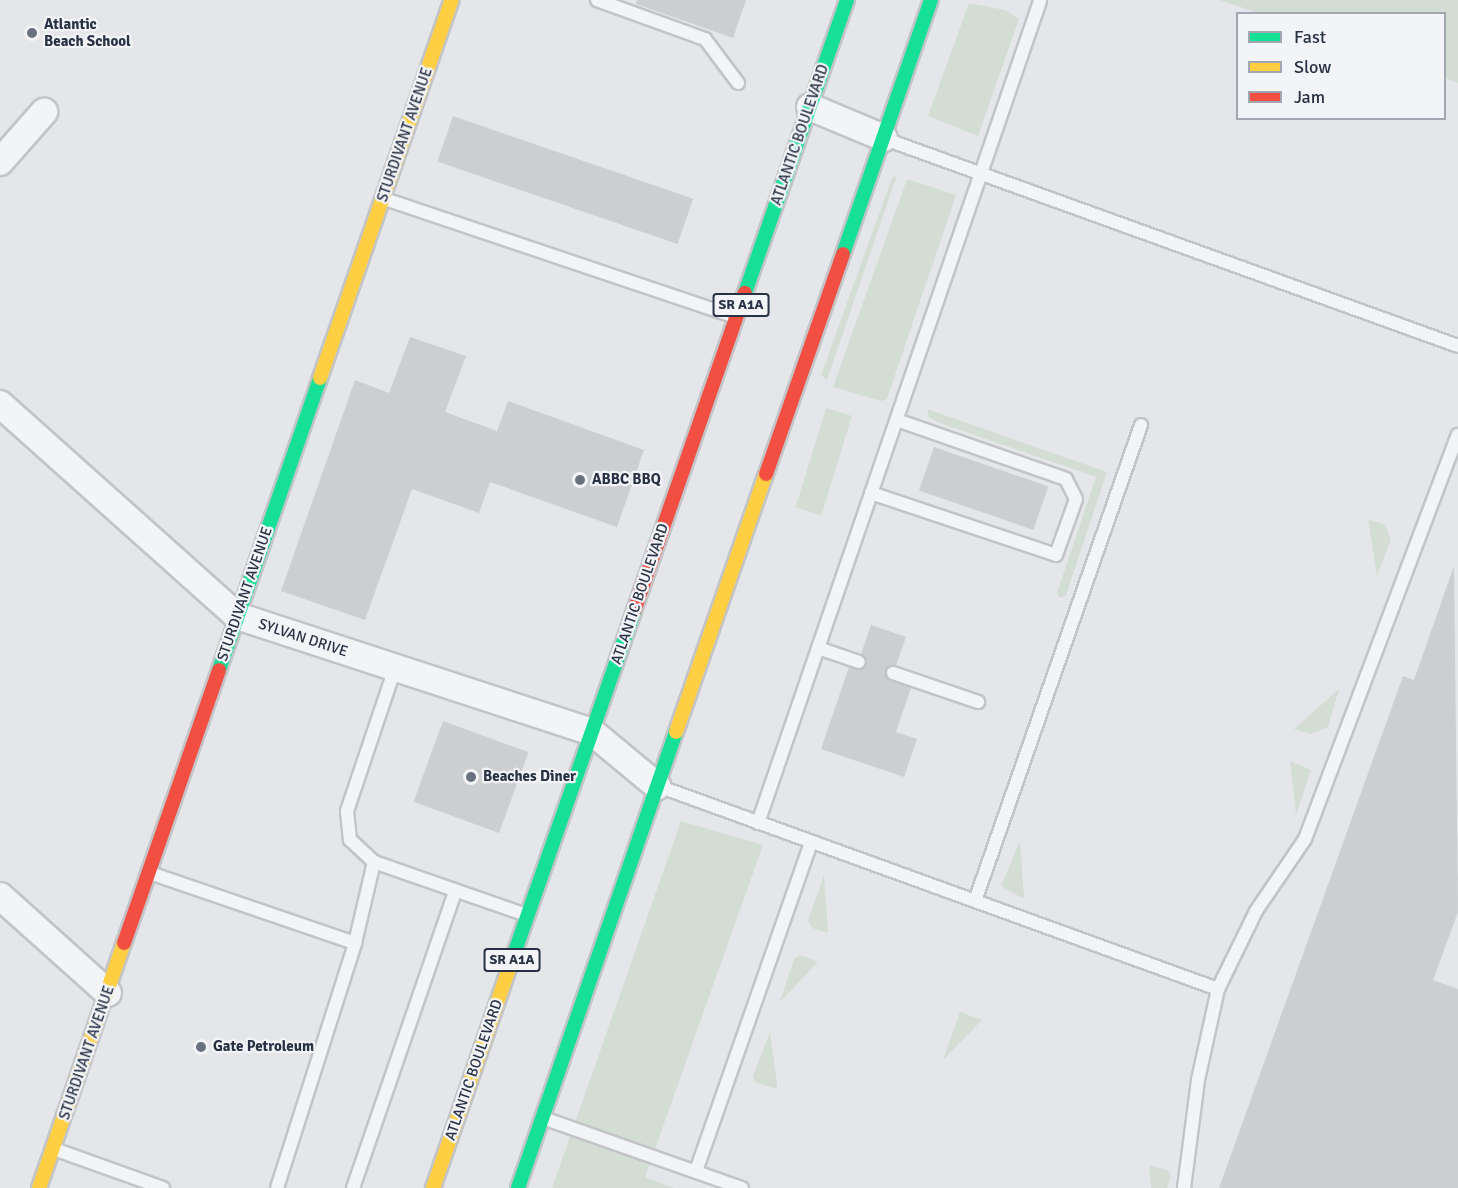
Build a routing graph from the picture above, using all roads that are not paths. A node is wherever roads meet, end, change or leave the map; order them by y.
1 (452, 0) edge
2 (597, 0) edge
3 (847, 0) edge
4 (931, 0) edge
5 (1040, 2) dead end
6 (738, 83) dead end
7 (810, 107) junction
8 (44, 111) dead end
9 (884, 138) junction
10 (0, 162) edge
11 (981, 173) junction
12 (382, 198) junction
13 (736, 318) junction
14 (1458, 346) edge
15 (0, 404) edge
16 (897, 420) junction
17 (1141, 425) dead end
18 (1458, 435) edge
19 (871, 493) junction
20 (237, 616) junction
21 (818, 648) junction
22 (859, 662) dead end
23 (395, 668) junction
24 (893, 673) dead end
25 (978, 702) dead end
26 (592, 732) junction
27 (657, 786) junction
28 (758, 823) junction
29 (811, 842) junction
30 (374, 862) junction
31 (149, 873) junction
32 (455, 891) junction
33 (0, 896) edge
34 (975, 901) junction
35 (527, 916) junction
36 (355, 943) junction
37 (1218, 989) junction
38 (108, 993) junction
39 (542, 1117) junction
40 (53, 1148) junction
41 (696, 1171) junction
42 (39, 1188) edge
43 (163, 1188) edge
44 (277, 1188) edge
45 (353, 1188) edge
46 (433, 1188) edge
47 (518, 1188) edge
48 (742, 1188) edge
49 (1184, 1188) edge

1 - 12 main road, STURDIVANT AVENUE
2 - 6 lane
3 - 7 main road, ATLANTIC BOULEVARD / SR A1A
4 - 9 main road
5 - 11 lane
7 - 9 street
7 - 13 main road, ATLANTIC BOULEVARD / SR A1A
8 - 10 street
9 - 11 lane
9 - 27 main road
11 - 14 lane
11 - 16 lane
12 - 13 lane
12 - 20 main road, STURDIVANT AVENUE
13 - 26 main road, ATLANTIC BOULEVARD / SR A1A
15 - 20 street, SYLVAN DRIVE
16 - 19 lane
16 - 19 lane
17 - 34 lane
18 - 37 lane
19 - 21 lane
20 - 23 street, SYLVAN DRIVE
20 - 31 main road, STURDIVANT AVENUE
21 - 22 lane
21 - 28 lane
23 - 26 street, SYLVAN DRIVE
23 - 30 lane
24 - 25 lane
26 - 27 street, SYLVAN DRIVE
26 - 35 main road, ATLANTIC BOULEVARD / SR A1A
27 - 28 lane
27 - 39 main road
28 - 29 lane
29 - 34 lane
29 - 41 lane
30 - 32 lane
30 - 36 lane
31 - 36 lane
31 - 38 main road, STURDIVANT AVENUE
32 - 35 lane
32 - 45 lane
33 - 38 street
34 - 37 lane
35 - 46 main road, ATLANTIC BOULEVARD / SR A1A
36 - 44 lane
37 - 49 lane
38 - 40 main road, STURDIVANT AVENUE
39 - 41 lane
39 - 47 main road
40 - 42 main road, STURDIVANT AVENUE
40 - 43 lane
41 - 48 lane

